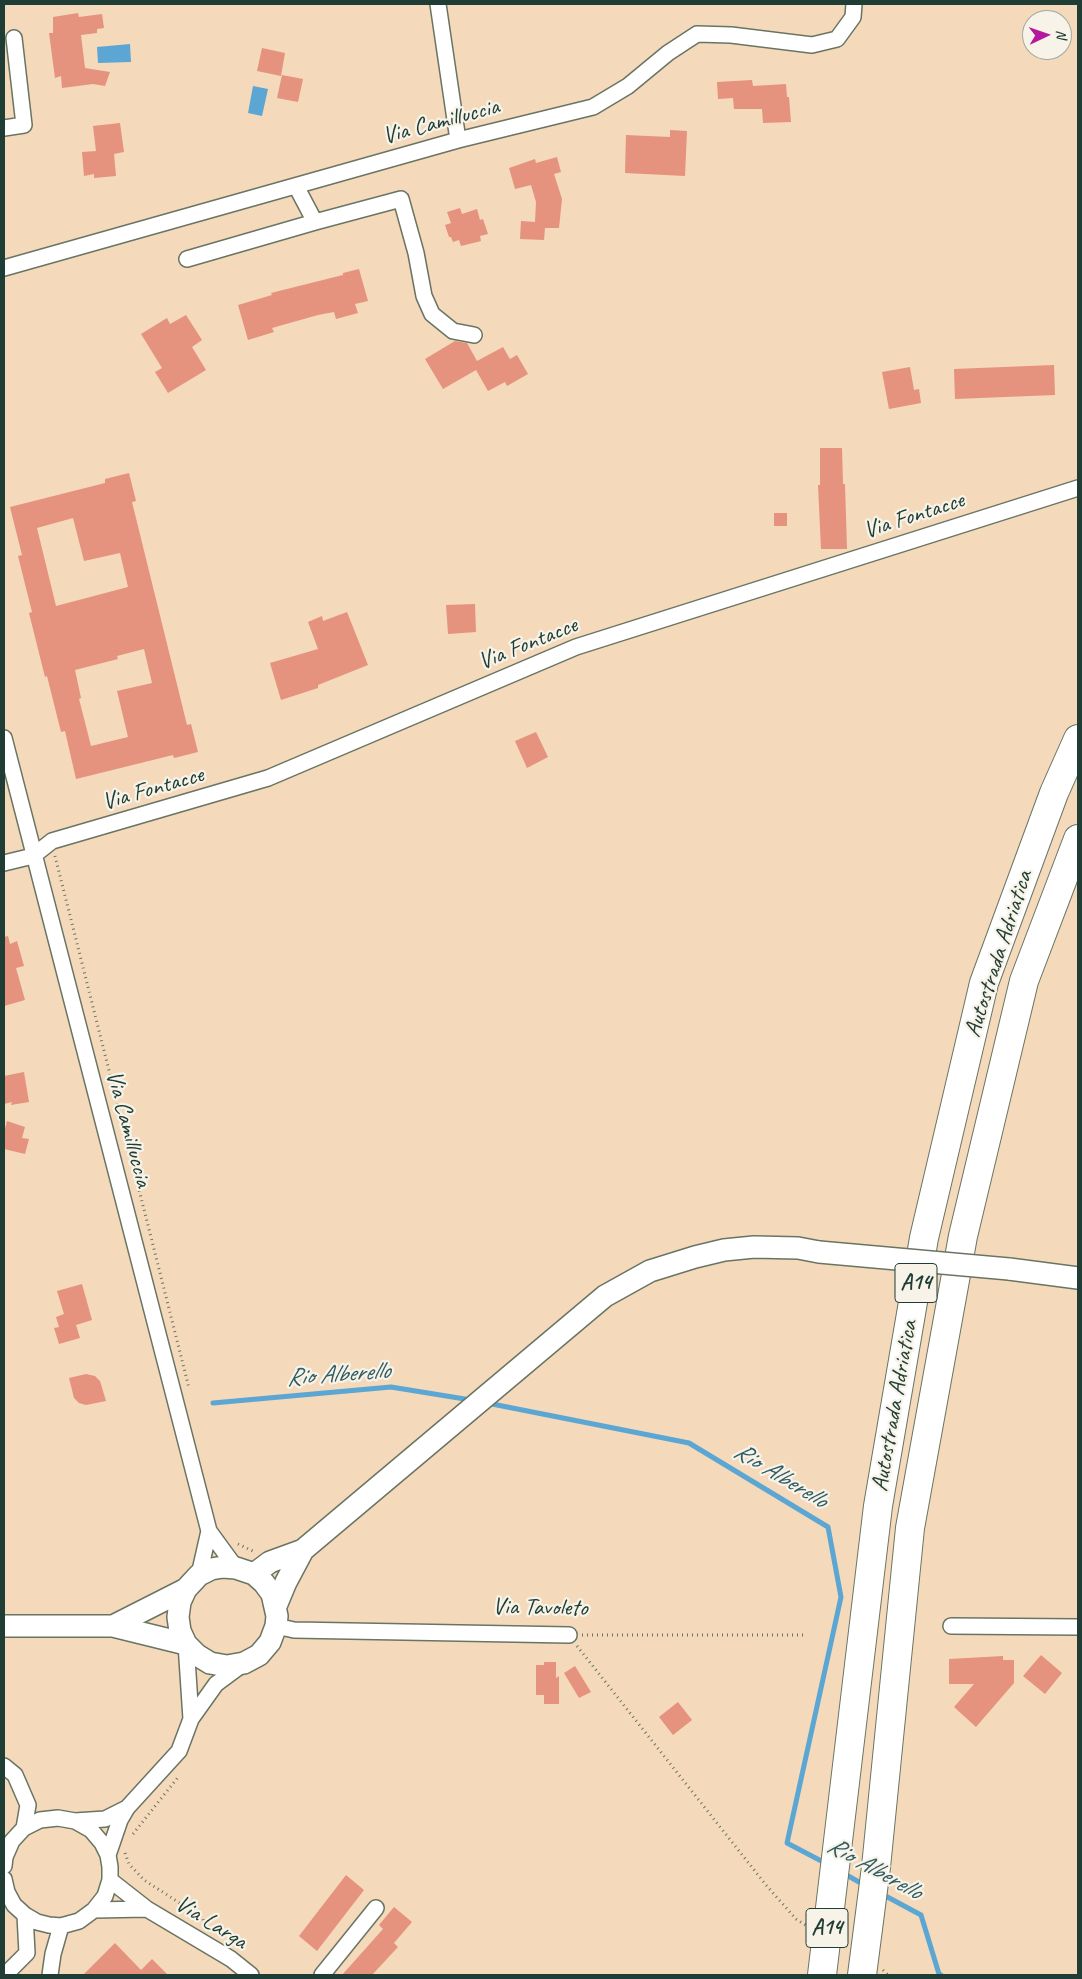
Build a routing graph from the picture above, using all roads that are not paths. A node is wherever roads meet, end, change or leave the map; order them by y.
1 (438, 4) edge
2 (854, 4) edge
3 (14, 38) dead end
4 (4, 128) edge
5 (458, 140) junction
6 (296, 186) junction
7 (314, 222) junction
8 (187, 259) dead end
9 (4, 268) edge
10 (474, 335) dead end
11 (1078, 488) edge
12 (4, 738) edge
13 (1078, 739) edge
14 (1078, 839) edge
15 (33, 856) junction
16 (4, 863) edge
17 (1078, 1278) edge
18 (210, 1531) junction
19 (303, 1550) junction
20 (253, 1568) junction
21 (192, 1582) junction
22 (276, 1616) junction
23 (4, 1626) edge
24 (113, 1626) junction
25 (951, 1626) dead end
26 (1078, 1627) edge
27 (569, 1635) road end
28 (186, 1644) junction
29 (244, 1663) junction
30 (191, 1719) junction
31 (4, 1766) edge
32 (127, 1808) junction
33 (75, 1821) junction
34 (24, 1828) junction
35 (108, 1855) junction
36 (4, 1866) edge
37 (110, 1880) junction
38 (5, 1888) edge
39 (376, 1908) dead end
40 (147, 1909) junction
41 (94, 1910) junction
42 (25, 1915) junction
43 (61, 1926) junction
44 (5, 1975) edge
45 (50, 1975) edge
46 (251, 1975) edge
47 (322, 1975) edge
48 (822, 1975) edge
49 (862, 1975) edge

1 - 5 street
2 - 5 street, Via Camilluccia
3 - 4 street
5 - 6 street, Via Camilluccia
6 - 7 street
6 - 9 street, Via Camilluccia
7 - 8 street
7 - 10 street
11 - 15 street, Via Fontacce
12 - 15 street, Via Camilluccia
13 - 48 highway, Autostrada Adriatica / A14
14 - 49 highway, Autostrada Adriatica / A14
15 - 16 street, Via Fontacce
15 - 18 street, Via Camilluccia
17 - 19 main road, bridge
18 - 20 street, Via Camilluccia
18 - 21 street, Via Camilluccia
19 - 20 main road
19 - 22 main road
20 - 21 main road
20 - 22 main road
21 - 24 main road
21 - 28 main road
22 - 27 street, Via Tavoleto
22 - 29 main road
23 - 24 main road
24 - 28 main road
25 - 26 street
28 - 29 main road
28 - 30 street
29 - 30 street
30 - 32 street
31 - 34 street
32 - 33 street
32 - 35 street
33 - 34 street, Via Larga
33 - 35 street, Via Larga
34 - 36 street
35 - 37 street, Via Larga
37 - 40 street, Via Larga
37 - 41 street, Via Larga
38 - 42 street
39 - 47 street
40 - 41 street, Via Larga
40 - 46 street, Via Larga
41 - 43 street, Via Larga
42 - 43 street
42 - 44 street
43 - 45 street

